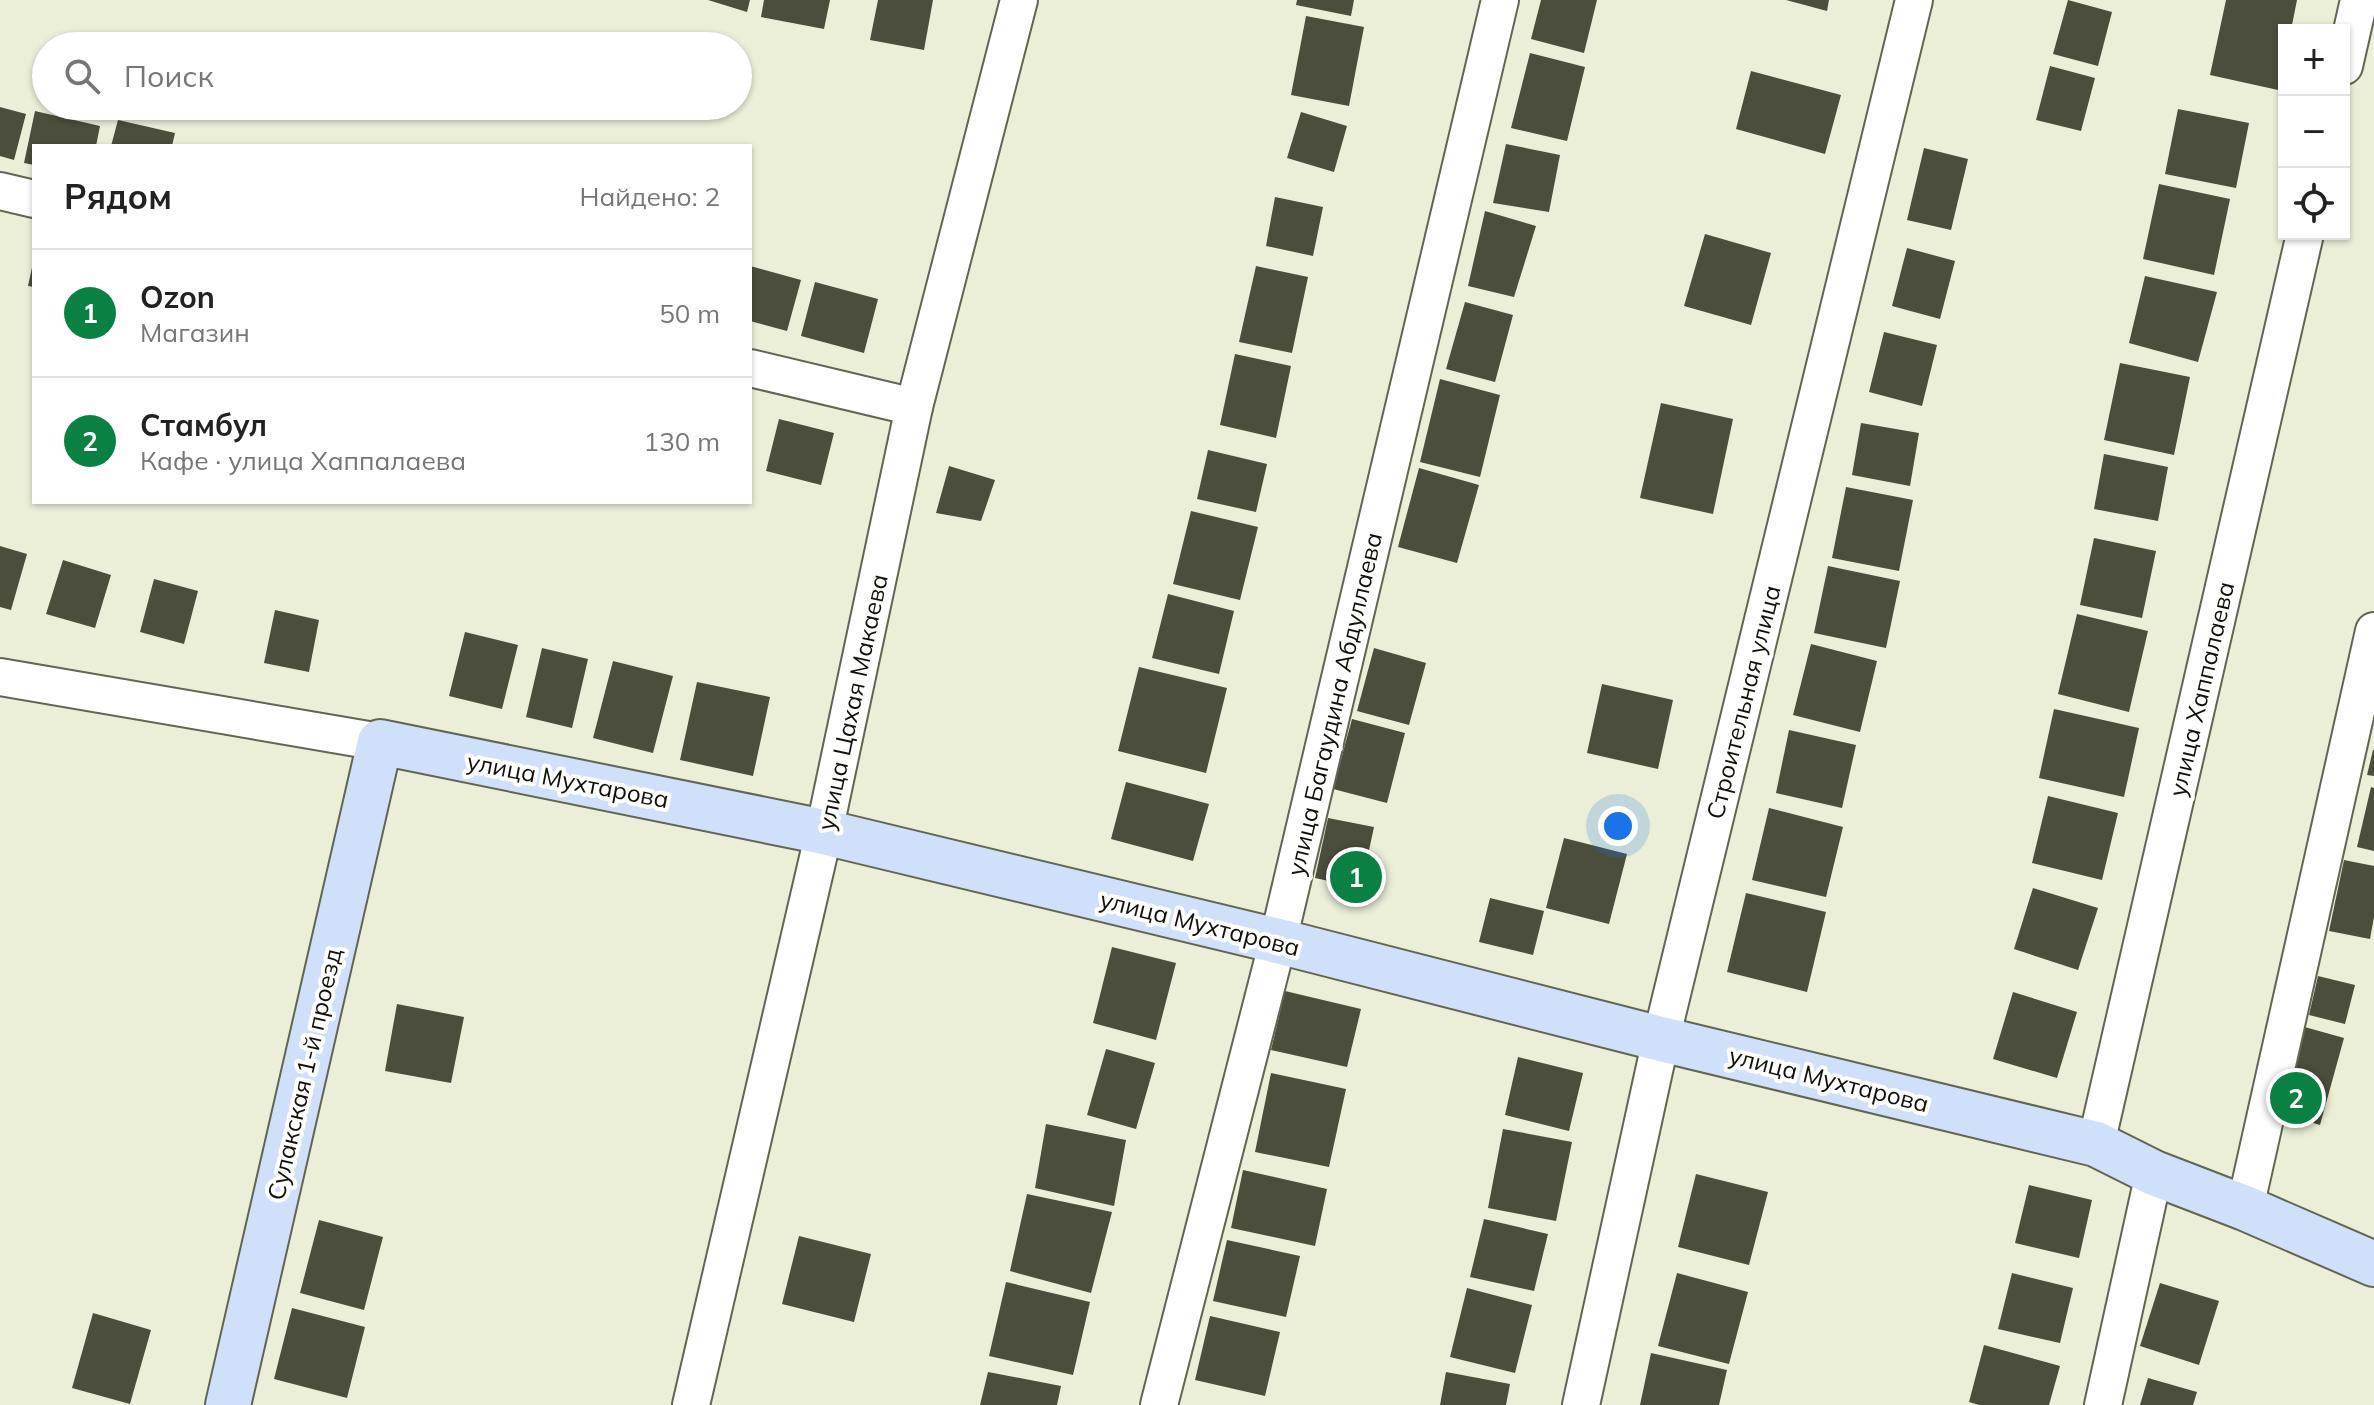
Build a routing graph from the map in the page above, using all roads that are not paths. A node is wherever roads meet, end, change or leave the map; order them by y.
1 (1019, 0) edge
2 (1500, 0) edge
3 (1914, 0) edge
4 (2359, 0) edge
5 (2350, 40) edge
6 (0, 191) edge
7 (32, 199) edge
8 (2304, 240) edge
9 (752, 368) edge
10 (914, 407) junction
11 (2374, 631) edge
12 (0, 677) edge
13 (380, 742) junction
14 (824, 832) junction
15 (1278, 941) junction
16 (1661, 1039) junction
17 (2096, 1144) junction
18 (2154, 1173) junction
19 (2245, 1208) junction
20 (2374, 1264) edge
21 (228, 1405) edge
22 (691, 1405) edge
23 (1159, 1405) edge
24 (1581, 1405) edge
25 (2103, 1405) edge

1 - 10 street, улица Цахая Макаева
2 - 15 street, улица Багаудина Абдуллаева
3 - 16 street, Строительная улица
4 - 5 street
6 - 7 street
8 - 17 street, улица Хаппалаева
9 - 10 street
10 - 14 street, улица Цахая Макаева
11 - 19 street
12 - 13 street, улица Мухтарова
13 - 14 street, улица Мухтарова
13 - 21 street, Сулакская 1-й проезд
14 - 15 street, улица Мухтарова
14 - 22 street, улица Цахая Макаева
15 - 16 street, улица Мухтарова
15 - 23 street, улица Багаудина Абдуллаева
16 - 17 street, улица Мухтарова
16 - 24 street, Строительная улица
17 - 18 street, улица Мухтарова
18 - 19 street, улица Мухтарова
18 - 25 street
19 - 20 street, улица Мухтарова

